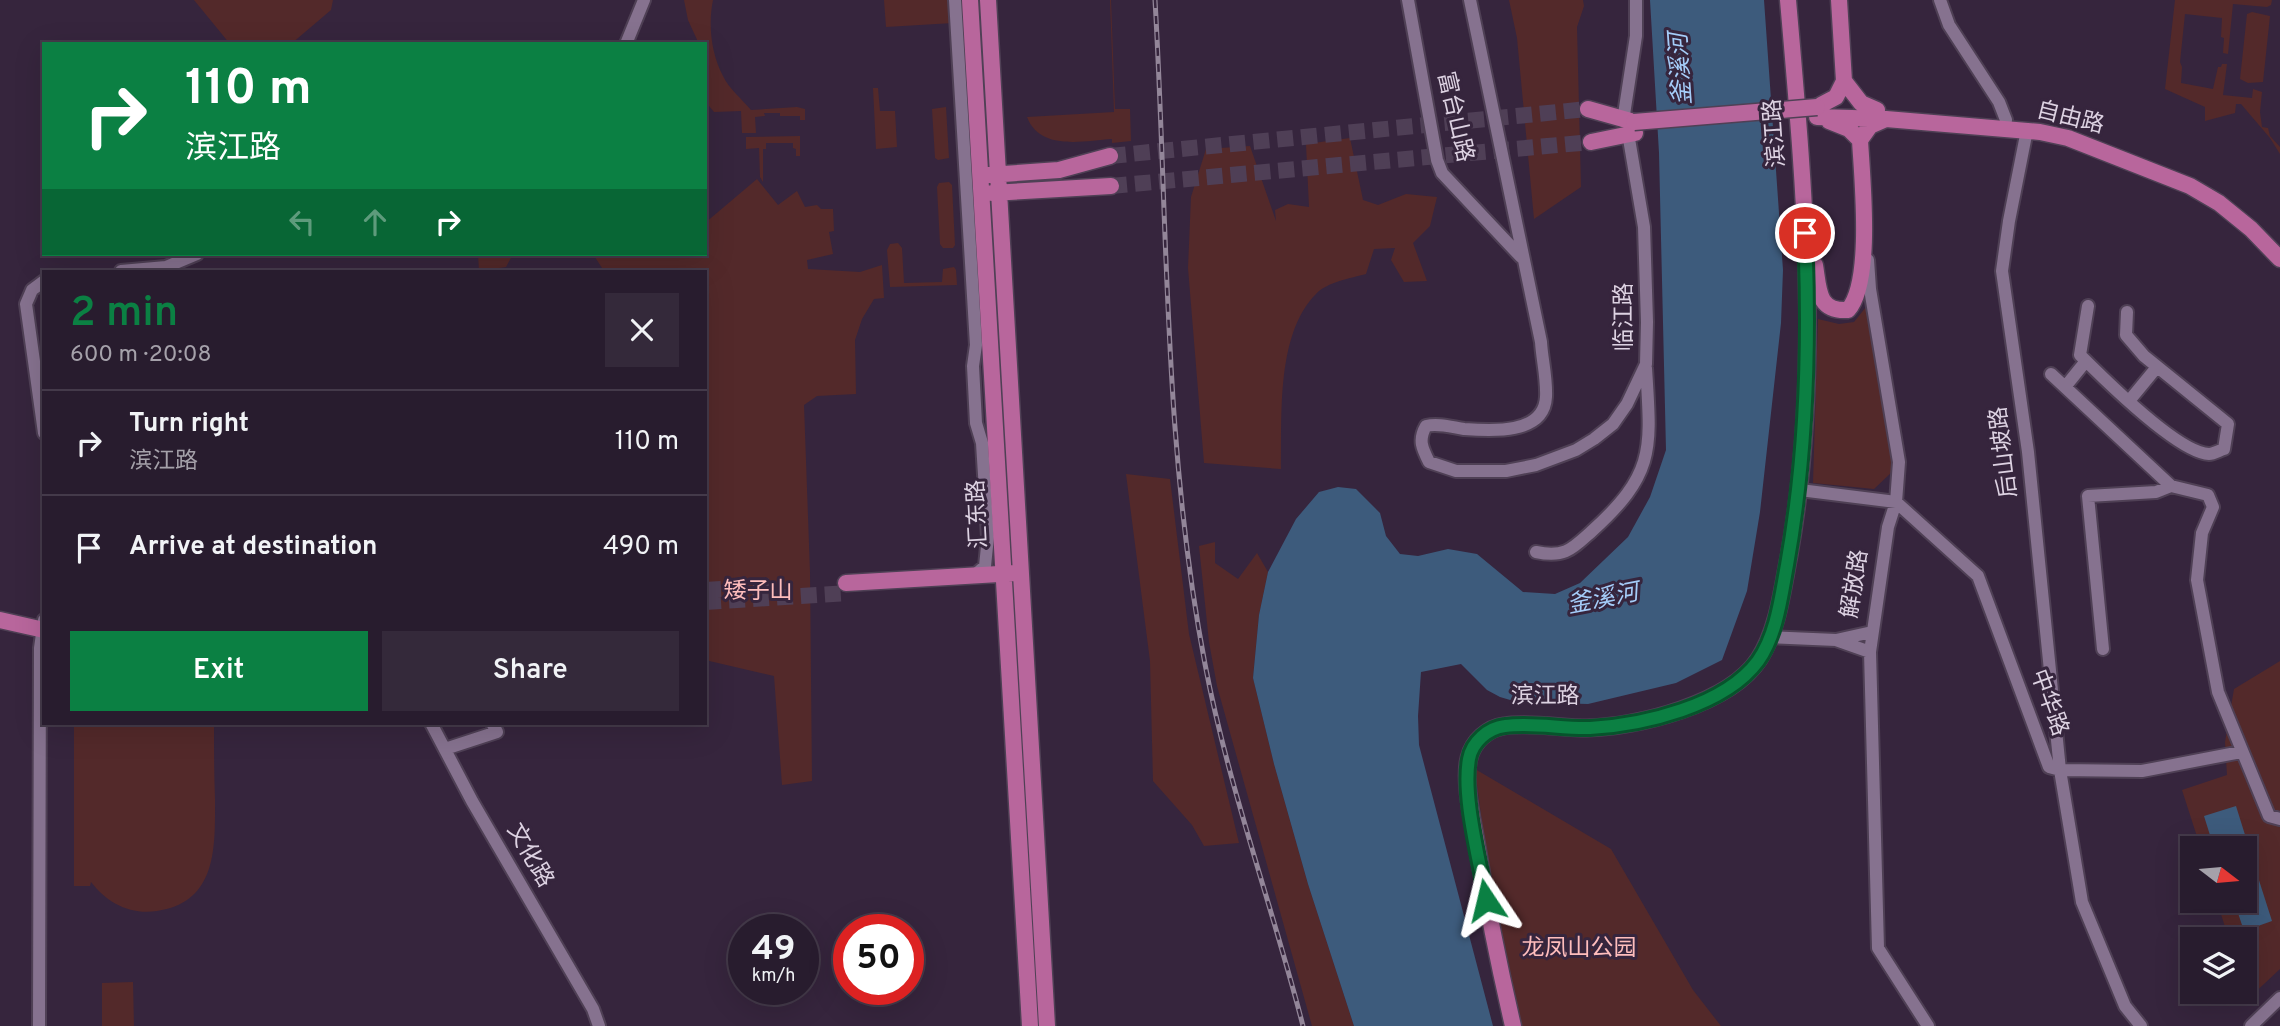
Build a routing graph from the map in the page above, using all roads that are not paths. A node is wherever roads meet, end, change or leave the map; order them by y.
1 (644, 0) edge
2 (955, 0) edge
3 (970, 0) edge
4 (988, 0) edge
5 (1408, 0) edge
6 (1470, 0) edge
7 (1636, 0) edge
8 (1788, 0) edge
9 (1839, 0) edge
10 (1940, 0) edge
11 (627, 42) edge
12 (1844, 81) junction
13 (1588, 108) tunnel mouth
14 (1817, 112) junction
15 (1881, 114) junction
16 (2006, 120) junction
17 (1630, 127) junction
18 (2028, 131) junction
19 (1860, 140) junction
20 (1591, 142) tunnel mouth
21 (998, 174) junction
22 (981, 176) junction
23 (1000, 193) junction
24 (983, 194) junction
25 (1865, 218) junction
26 (1805, 233) junction
27 (2280, 244) edge
28 (192, 256) edge
29 (1521, 257) junction
30 (2280, 259) edge
31 (132, 270) edge
32 (42, 282) edge
33 (2088, 306) dead end
34 (2127, 312) dead end
35 (2087, 361) junction
36 (1646, 364) junction
37 (2157, 367) junction
38 (2051, 374) dead end
39 (2065, 387) junction
40 (2129, 401) junction
41 (42, 419) edge
42 (2171, 486) junction
43 (1800, 490) junction
44 (1896, 502) junction
45 (1536, 552) dead end
46 (975, 575) junction
47 (1014, 578) junction
48 (0, 611) edge
49 (0, 620) edge
50 (42, 626) edge
51 (42, 627) edge
52 (1872, 632) junction
53 (42, 634) edge
54 (1769, 637) junction
55 (1836, 640) junction
56 (2103, 649) dead end
57 (1870, 652) junction
58 (432, 725) edge
59 (493, 725) edge
60 (445, 749) junction
61 (2241, 752) junction
62 (2060, 770) junction
63 (2280, 819) edge
64 (2280, 998) edge
65 (39, 1026) edge
66 (599, 1026) edge
67 (1030, 1026) edge
68 (1046, 1026) edge
69 (1506, 1026) edge
70 (1513, 1026) edge
71 (1927, 1026) edge
72 (2141, 1026) edge
73 (2251, 1026) edge

1 - 11 street
2 - 46 street
3 - 22 main road, 汇东路
4 - 21 main road, 汇东路
5 - 29 street, 富台山路
6 - 29 street
7 - 17 street, 临江路
8 - 26 main road, 滨江路
9 - 12 main road
10 - 16 street
12 - 14 main road
12 - 15 main road
13 - 17 main road
14 - 15 main road, 自由路
14 - 17 main road, 自由路, bridge
14 - 19 main road
15 - 16 main road, 自由路
15 - 18 main road, 自由路
15 - 19 main road
16 - 27 main road, 自由路
17 - 20 main road, 自由路
17 - 36 street, 临江路
18 - 30 main road, 自由路
18 - 62 street, 后山坡路
19 - 25 main road, 解放路
21 - 22 main road
21 - 23 main road, 汇东路
21 - 23 main road
22 - 24 main road, 汇东路
23 - 24 main road
23 - 47 main road, 汇东路
24 - 47 main road, 汇东路
25 - 26 main road
25 - 44 street, 解放路
26 - 43 main road, 滨江路
28 - 31 street
29 - 36 street, 临江路
32 - 41 street
33 - 35 street
34 - 37 street
35 - 39 street
35 - 40 street
36 - 45 street
37 - 40 street
37 - 40 street
38 - 39 street
39 - 42 street
42 - 56 street
42 - 61 street
43 - 44 street
43 - 54 main road, 滨江路
44 - 52 street, 解放路
44 - 62 street, 中华路
46 - 47 main road
46 - 47 main road
47 - 67 main road, 汇东路
47 - 68 main road, 汇东路
48 - 50 main road
49 - 51 main road
52 - 55 street
52 - 57 street, 解放路
53 - 65 street
54 - 55 street
54 - 69 main road, 滨江路
54 - 70 main road, 滨江路
55 - 57 street
57 - 71 street, 解放路
58 - 60 street, 文化路
59 - 60 street
60 - 66 street, 文化路
61 - 62 street, 中华路
61 - 63 street
62 - 72 street, 后山坡路
64 - 73 street

